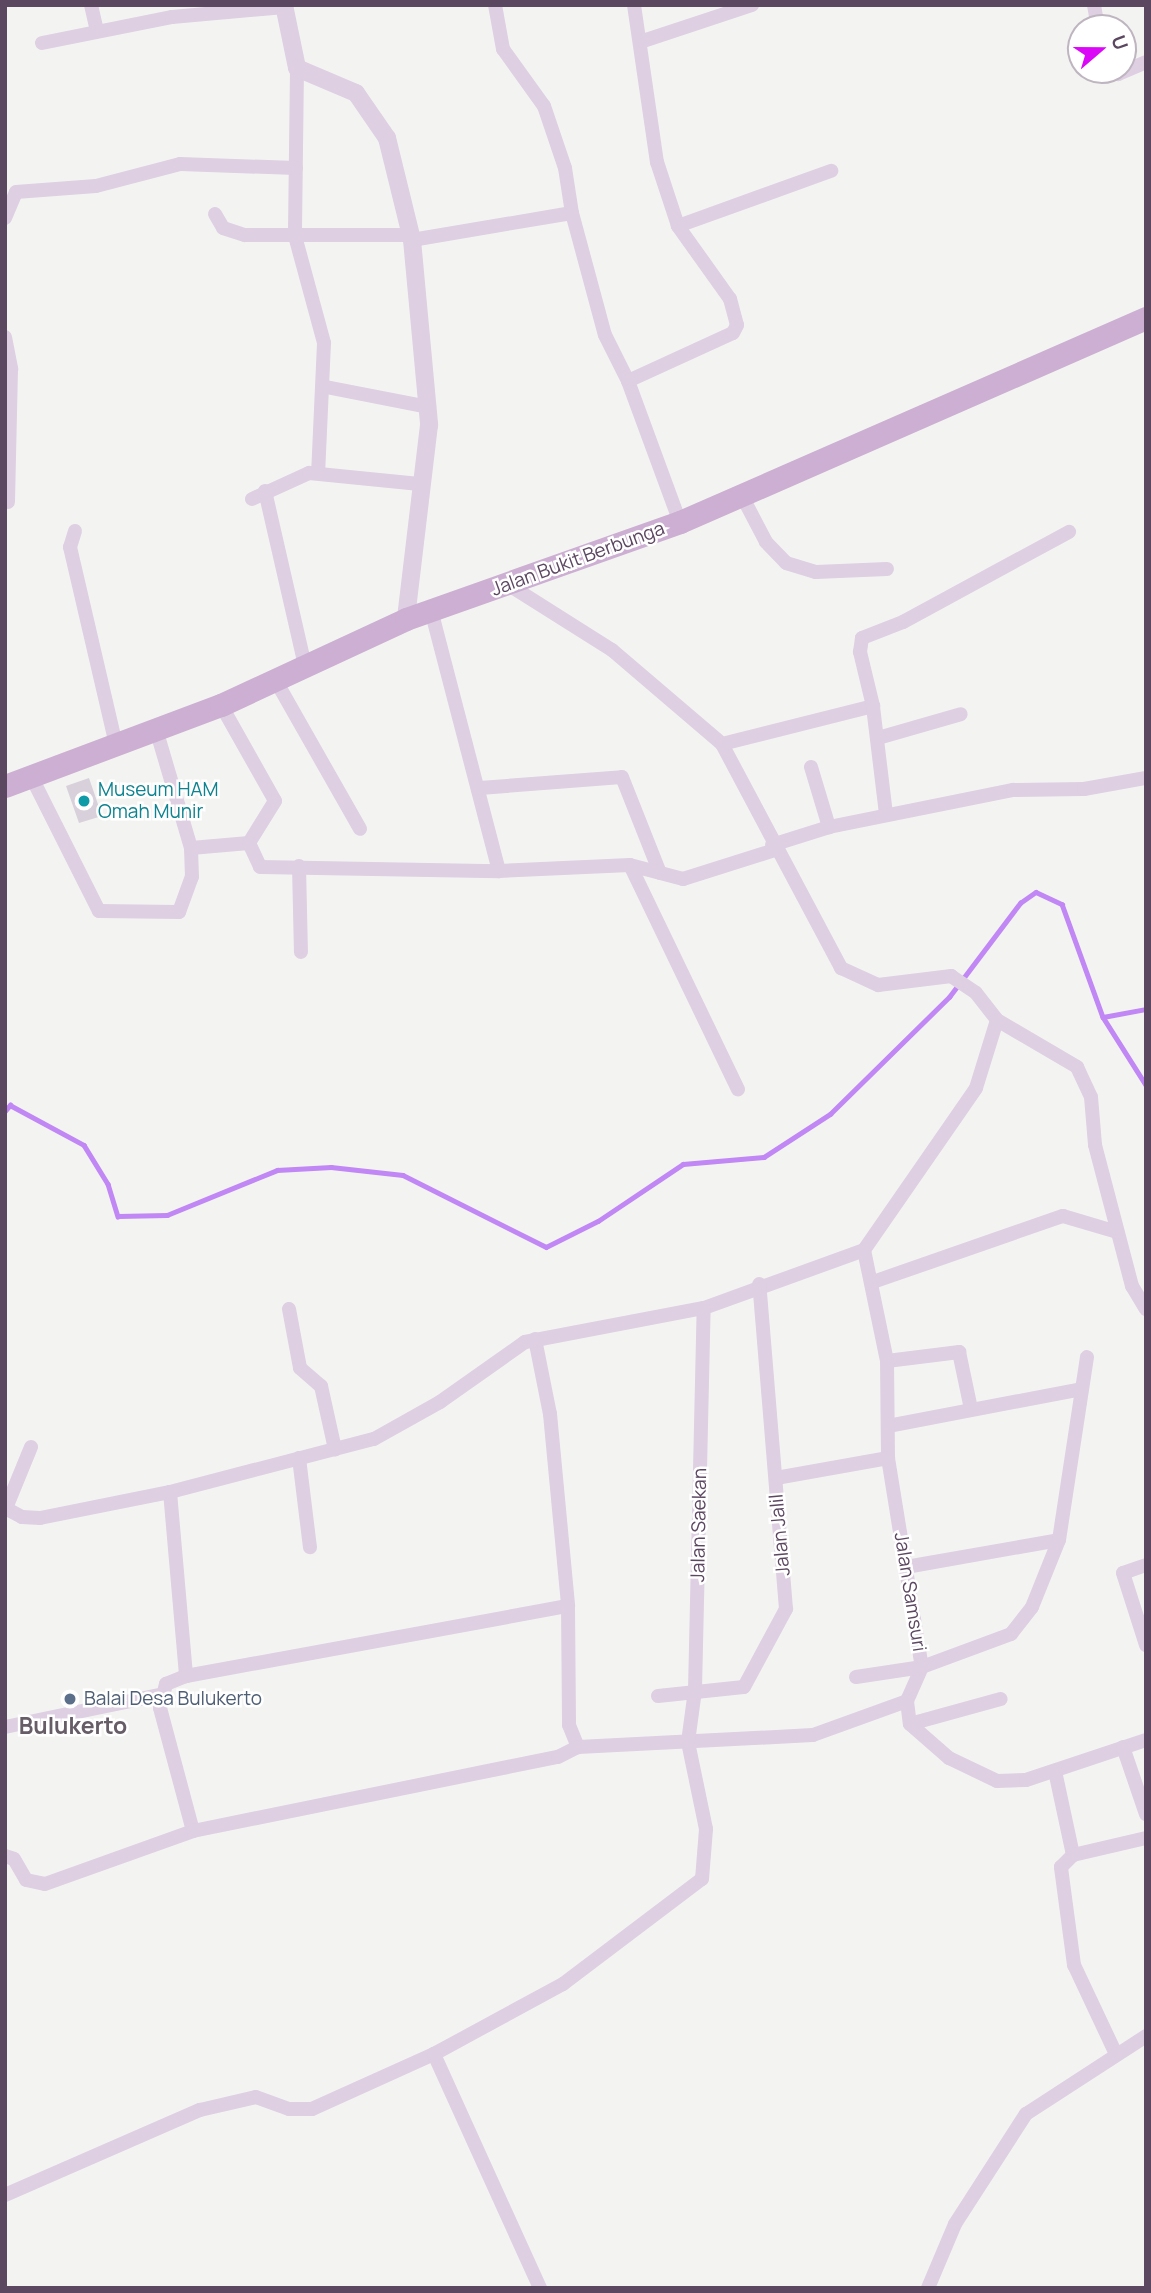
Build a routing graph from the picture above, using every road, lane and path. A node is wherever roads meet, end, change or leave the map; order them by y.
1 (91, 5) edge
2 (495, 5) edge
3 (634, 5) edge
4 (752, 5) edge
5 (285, 6) edge
6 (97, 30) junction
7 (643, 41) junction
8 (43, 43) dead end
9 (297, 68) junction
10 (296, 168) junction
11 (831, 171) dead end
12 (11, 192) edge
13 (572, 213) junction
14 (215, 214) dead end
15 (5, 218) edge
16 (678, 226) junction
17 (295, 236) junction
18 (411, 237) junction
19 (1146, 318) edge
20 (5, 337) edge
21 (628, 380) junction
22 (326, 387) junction
23 (429, 407) junction
24 (318, 473) junction
25 (419, 484) junction
26 (265, 491) junction
27 (742, 496) junction
28 (251, 499) dead end
29 (8, 502) dead end
30 (680, 522) junction
31 (75, 531) dead end
32 (1069, 532) dead end
33 (887, 569) dead end
34 (509, 585) junction
35 (430, 610) junction
36 (406, 619) junction
37 (305, 666) junction
38 (276, 681) junction
39 (220, 705) junction
40 (873, 706) junction
41 (961, 713) dead end
42 (155, 726) junction
43 (878, 738) junction
44 (115, 741) junction
45 (722, 744) junction
46 (811, 767) dead end
47 (31, 776) junction
48 (1146, 778) edge
49 (5, 786) edge
50 (480, 788) junction
51 (886, 814) junction
52 (829, 827) junction
53 (360, 829) dead end
54 (249, 842) junction
55 (191, 848) junction
56 (774, 848) junction
57 (630, 865) junction
58 (299, 866) junction
59 (499, 871) junction
60 (660, 873) junction
61 (301, 953) dead end
62 (997, 1020) junction
63 (738, 1089) dead end
64 (1117, 1232) junction
65 (864, 1250) junction
66 (873, 1282) junction
67 (759, 1284) junction
68 (704, 1308) junction
69 (289, 1309) dead end
70 (1146, 1309) edge
71 (536, 1339) junction
72 (1087, 1357) dead end
73 (887, 1361) junction
74 (1082, 1389) junction
75 (971, 1409) junction
76 (888, 1426) junction
77 (31, 1447) dead end
78 (335, 1449) junction
79 (299, 1458) junction
80 (888, 1458) junction
81 (776, 1478) junction
82 (170, 1492) junction
83 (6, 1508) edge
84 (1059, 1540) junction
85 (310, 1546) dead end
86 (1146, 1565) edge
87 (906, 1567) junction
88 (568, 1606) junction
89 (1146, 1645) edge
90 (922, 1667) junction
91 (186, 1676) junction
92 (856, 1677) dead end
93 (695, 1690) junction
94 (159, 1695) junction
95 (658, 1696) dead end
96 (1001, 1699) dead end
97 (907, 1701) junction
98 (910, 1724) junction
99 (5, 1727) edge
100 (1146, 1740) edge
101 (688, 1742) junction
102 (578, 1747) junction
103 (1124, 1747) junction
104 (1055, 1771) junction
105 (1146, 1814) edge
106 (194, 1831) junction
107 (1146, 1838) edge
108 (1073, 1855) junction
109 (5, 1856) edge
110 (1146, 2036) edge
111 (1115, 2052) junction
112 (434, 2054) junction
113 (5, 2195) edge
114 (540, 2288) edge
115 (928, 2288) edge

1 - 6 street
2 - 13 street
3 - 7 street
4 - 7 street
5 - 6 street
5 - 9 street
6 - 8 street
7 - 16 street
9 - 10 street
9 - 18 street
10 - 12 street
10 - 17 street
11 - 16 street
12 - 15 street
13 - 18 street
13 - 21 street
14 - 17 street
16 - 21 street
17 - 18 street
17 - 22 street
18 - 23 street
19 - 27 main road, Jalan Bukit Berbunga
20 - 29 street
21 - 30 street
22 - 23 street
22 - 24 street
23 - 25 street
24 - 25 street
24 - 26 street
25 - 36 street
26 - 28 street
26 - 37 street
27 - 30 main road, Jalan Bukit Berbunga
27 - 33 street
30 - 34 main road, Jalan Bukit Berbunga
31 - 44 street
32 - 40 street
34 - 35 main road, Jalan Bukit Berbunga
34 - 45 street
35 - 36 main road, Jalan Bukit Berbunga
35 - 50 street
36 - 37 main road, Jalan Bukit Berbunga
37 - 38 main road, Jalan Bukit Berbunga
38 - 39 main road, Jalan Bukit Berbunga
38 - 53 street
39 - 42 main road, Jalan Bukit Berbunga
39 - 54 street
40 - 43 street
40 - 45 street
41 - 43 street
42 - 44 main road, Jalan Bukit Berbunga
42 - 55 street
43 - 51 street
44 - 47 main road, Jalan Bukit Berbunga
45 - 56 street
46 - 52 street
47 - 49 main road, Jalan Bukit Berbunga
47 - 55 street
48 - 51 street
50 - 59 street
50 - 60 street
51 - 52 street
52 - 56 street
54 - 55 street
54 - 58 street
56 - 60 street
56 - 62 street
57 - 59 street
57 - 60 street
57 - 63 street
58 - 59 street
58 - 61 street
62 - 64 street
62 - 65 street
64 - 66 street
64 - 70 street
65 - 66 street, Jalan Samsuri
65 - 67 street
66 - 73 street, Jalan Samsuri
67 - 68 street
67 - 81 street, Jalan Jalil
68 - 71 street
68 - 93 street, Jalan Saekan
69 - 78 street
71 - 78 street
71 - 88 street
72 - 74 street
73 - 75 street
73 - 76 street, Jalan Samsuri
74 - 75 street
74 - 84 street
75 - 76 street
76 - 80 street, Jalan Samsuri
77 - 83 street
78 - 79 street
79 - 82 street
79 - 85 street
80 - 81 street
80 - 87 street, Jalan Samsuri
81 - 93 street, Jalan Jalil
82 - 83 street
82 - 91 street
84 - 87 street
84 - 90 street
86 - 89 street
87 - 90 street, Jalan Samsuri
88 - 91 street
88 - 102 street
90 - 92 street
90 - 97 street, Jalan Samsuri
91 - 94 street
93 - 95 street, Jalan Jalil
93 - 101 street, Jalan Saekan
94 - 99 street
94 - 106 street
96 - 98 street
97 - 98 street
97 - 101 street
98 - 104 street
100 - 103 street
101 - 102 street
101 - 112 street, Jalan Saekan
102 - 106 street
103 - 104 street
103 - 105 street
104 - 108 street
106 - 109 street
107 - 108 street
108 - 111 street
110 - 111 street
111 - 115 street
112 - 113 street, Jalan Saekan
112 - 114 street

